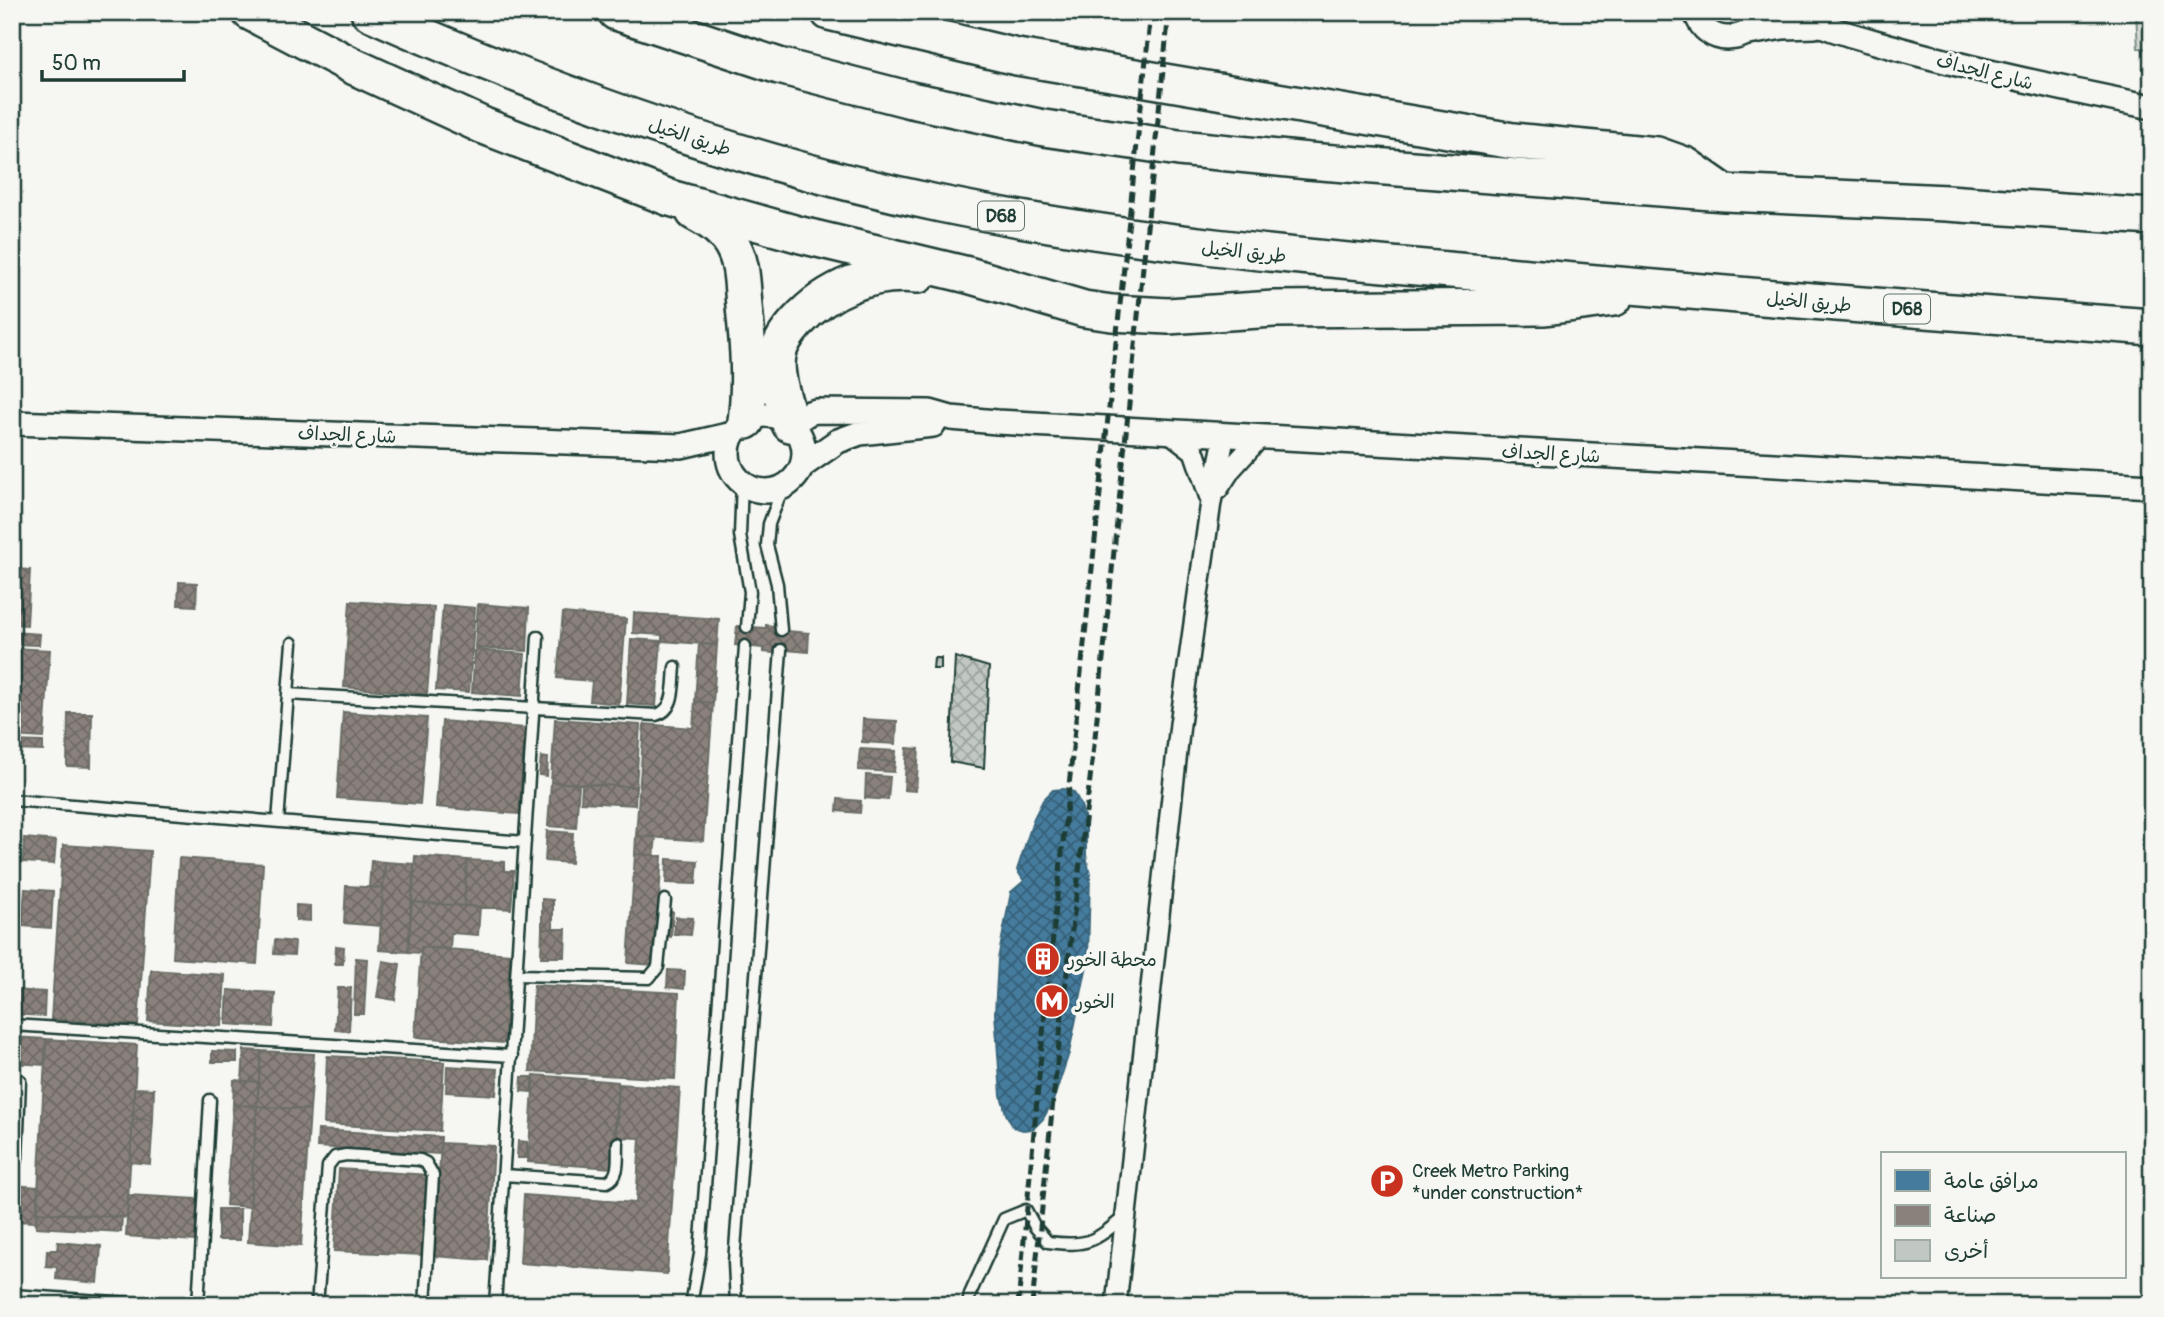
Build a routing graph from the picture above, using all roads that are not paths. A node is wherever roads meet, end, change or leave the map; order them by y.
1 (250, 12) edge
2 (369, 12) edge
3 (616, 12) edge
4 (829, 12) edge
5 (899, 12) edge
6 (1765, 12) edge
7 (1793, 12) edge
8 (1693, 14) edge
9 (1819, 26) junction
10 (1749, 33) junction
11 (1017, 57) junction
12 (2152, 107) edge
13 (1725, 193) junction
14 (670, 198) junction
15 (2152, 217) edge
16 (1662, 289) junction
17 (1027, 293) junction
18 (2152, 327) edge
19 (951, 418) junction
20 (12, 423) edge
21 (790, 424) junction
22 (740, 427) junction
23 (1168, 431) junction
24 (1216, 434) junction
25 (1261, 436) junction
26 (681, 446) junction
27 (802, 466) junction
28 (737, 474) junction
29 (2151, 486) edge
30 (783, 487) junction
31 (2151, 495) edge
32 (1211, 502) junction
33 (747, 627) dead end
34 (781, 630) dead end
35 (538, 637) dead end
36 (292, 643) dead end
37 (745, 646) dead end
38 (781, 650) dead end
39 (675, 667) dead end
40 (288, 694) junction
41 (533, 709) junction
42 (12, 800) edge
43 (278, 822) junction
44 (525, 842) junction
45 (665, 900) dead end
46 (517, 975) junction
47 (12, 1025) edge
48 (512, 1056) junction
49 (20, 1080) dead end
50 (211, 1100) dead end
51 (618, 1143) dead end
52 (12, 1167) edge
53 (504, 1175) junction
54 (1126, 1216) junction
55 (12, 1295) edge
56 (2152, 1298) edge
57 (159, 1305) edge
58 (198, 1305) edge
59 (317, 1305) edge
60 (425, 1305) edge
61 (495, 1305) edge
62 (691, 1305) edge
63 (736, 1305) edge
64 (968, 1305) edge
65 (1116, 1305) edge
66 (2142, 1305) edge

1 - 14 highway
2 - 16 highway, طريق الخيل / D68
3 - 13 highway
4 - 11 highway
5 - 11 highway
6 - 10 street
7 - 9 street, شارع الجداف
8 - 10 street, شارع الجداف
9 - 10 street, شارع الجداف
9 - 12 street, شارع الجداف
11 - 13 highway
13 - 15 highway
14 - 17 highway
14 - 22 highway
16 - 17 highway
16 - 18 highway, طريق الخيل / D68
17 - 21 highway
19 - 21 street, شارع الجداف
19 - 23 street, شارع الجداف
19 - 27 street, شارع الجداف
20 - 26 street, شارع الجداف
21 - 22 street, شارع الجداف
21 - 27 street
22 - 26 street, شارع الجداف
22 - 28 street
23 - 24 street, شارع الجداف
23 - 32 street
24 - 25 street, شارع الجداف
24 - 32 street
25 - 29 street, شارع الجداف
25 - 32 street
26 - 28 street, شارع الجداف
27 - 30 street, شارع الجداف
28 - 30 street, شارع الجداف
28 - 33 lane
29 - 31 lane
30 - 34 lane
32 - 54 street
35 - 41 lane
36 - 40 lane
37 - 62 lane
38 - 63 lane
39 - 41 lane
40 - 41 lane
40 - 43 lane
41 - 44 lane
42 - 43 lane
43 - 44 lane
44 - 46 lane
45 - 46 lane
46 - 48 lane
47 - 48 lane
48 - 53 lane
49 - 52 lane
50 - 58 lane
51 - 53 lane
53 - 61 lane
54 - 64 lane
54 - 65 street
55 - 57 lane
56 - 66 lane
59 - 60 lane

